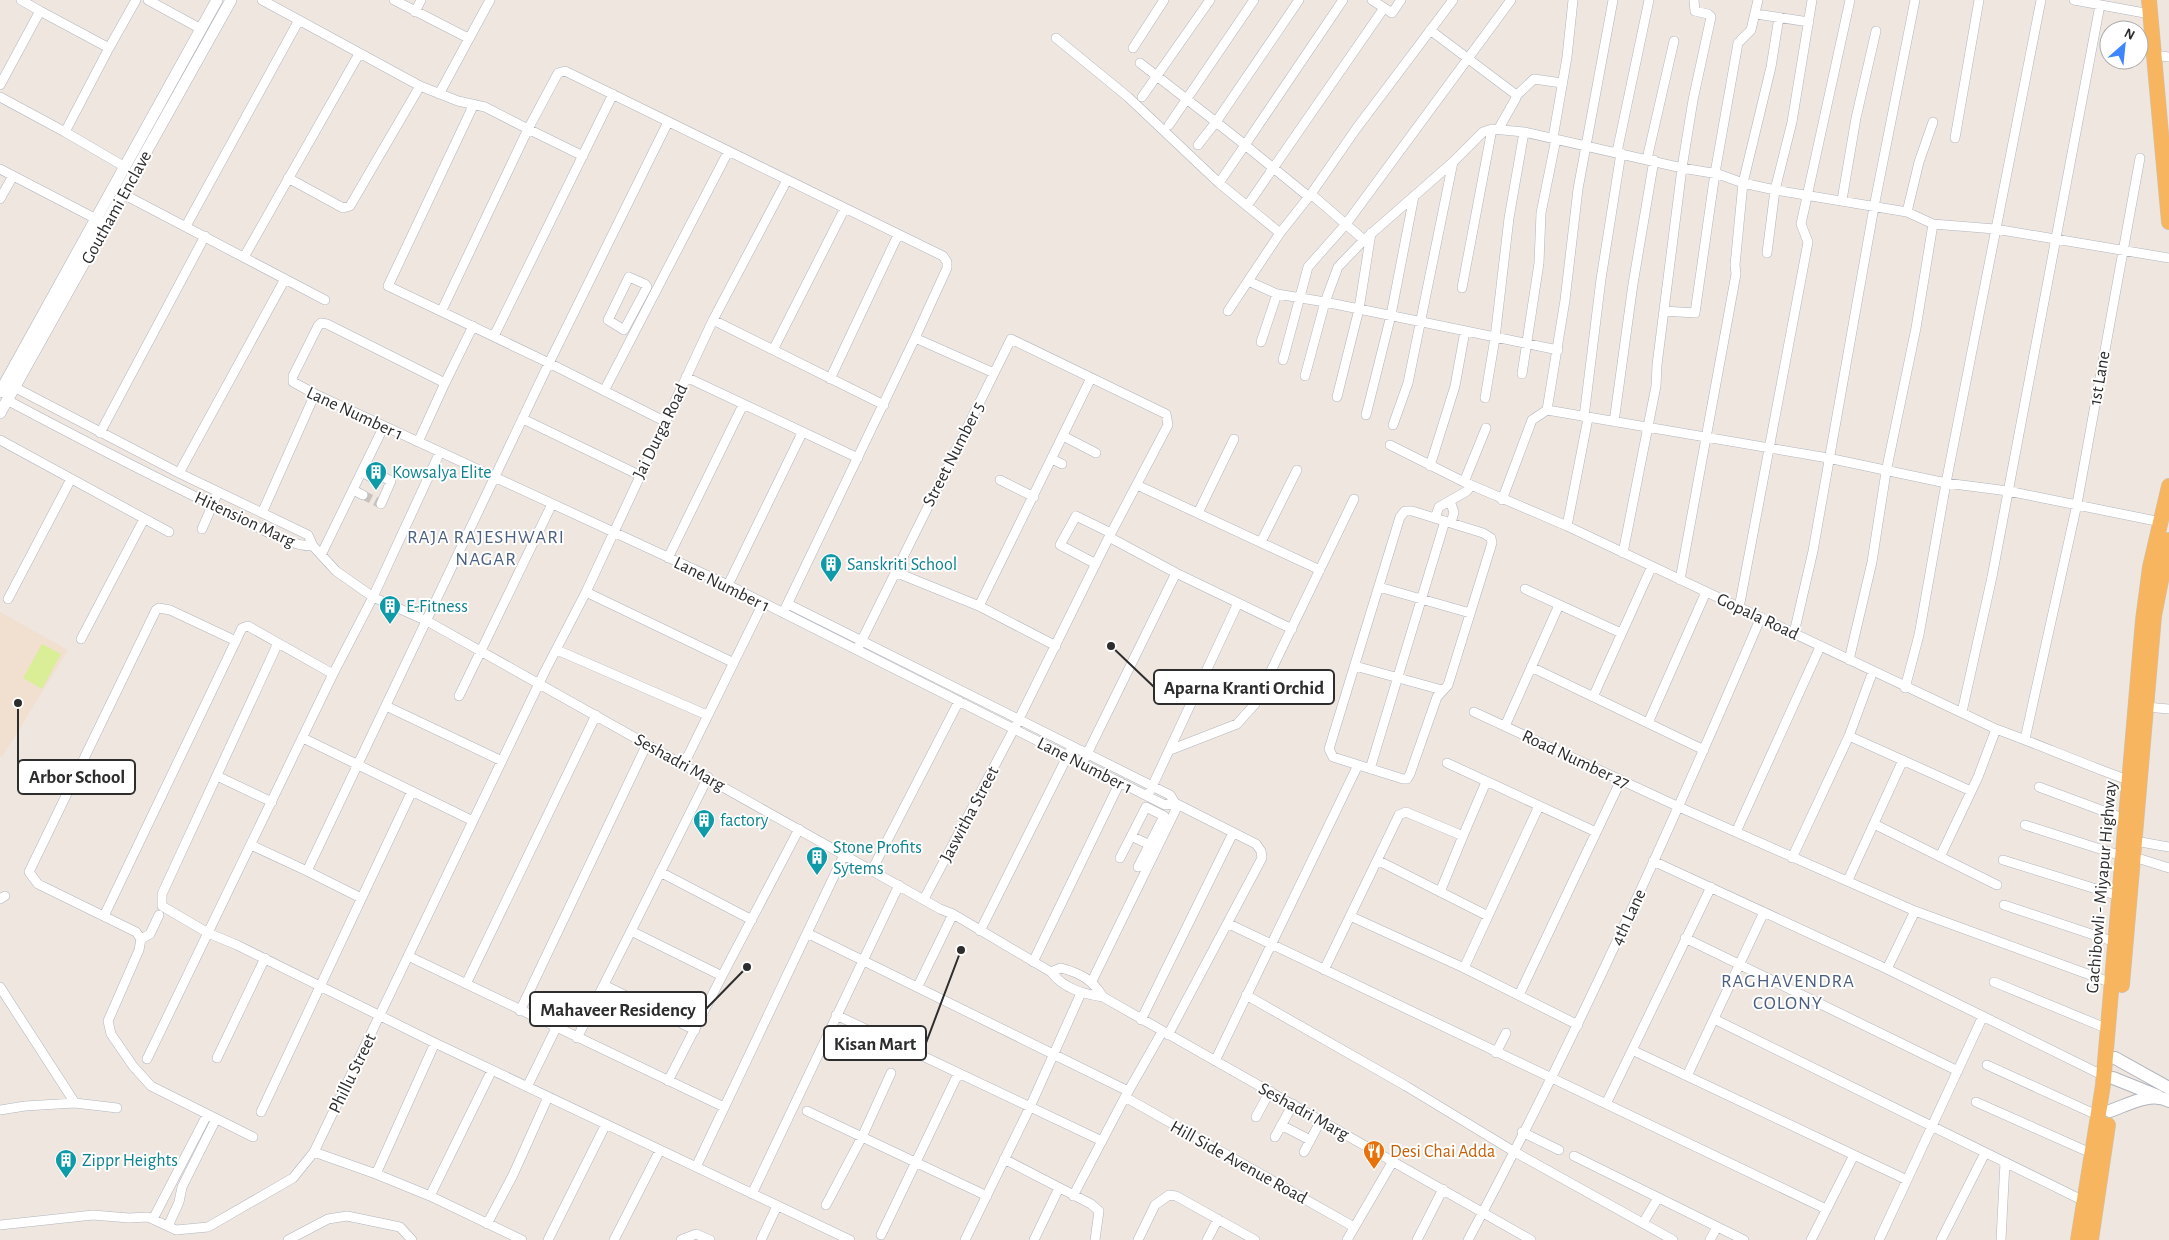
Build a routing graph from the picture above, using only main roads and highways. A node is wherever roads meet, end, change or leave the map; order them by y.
1 (2156, 0) edge
2 (2149, 7) edge
3 (2165, 57) edge
4 (2169, 143) edge
5 (2169, 222) edge
6 (2169, 486) edge
7 (2164, 538) edge
8 (2165, 570) edge
9 (2128, 857) junction
10 (2124, 897) junction
11 (2115, 1058) junction
12 (2108, 1077) junction
13 (2167, 1096) edge
14 (2104, 1114) junction
15 (2090, 1239) edge

1 - 3 main road
2 - 5 main road
3 - 4 main road
6 - 7 main road
7 - 8 main road, Gachibowli - Miyapur Highway
7 - 9 main road, Gachibowli - Miyapur Highway
8 - 9 main road, Gachibowli - Miyapur Highway
9 - 10 main road, Gachibowli - Miyapur Highway
10 - 11 main road, Gachibowli - Miyapur Highway
10 - 12 main road, Gachibowli - Miyapur Highway
11 - 12 main road, Gachibowli - Miyapur Highway
11 - 13 main road
12 - 13 main road
12 - 14 main road, Gachibowli - Miyapur Highway
13 - 14 main road
14 - 15 main road, Gachibowli - Miyapur Highway
14 - 15 main road, Gachibowli - Miyapur Highway

